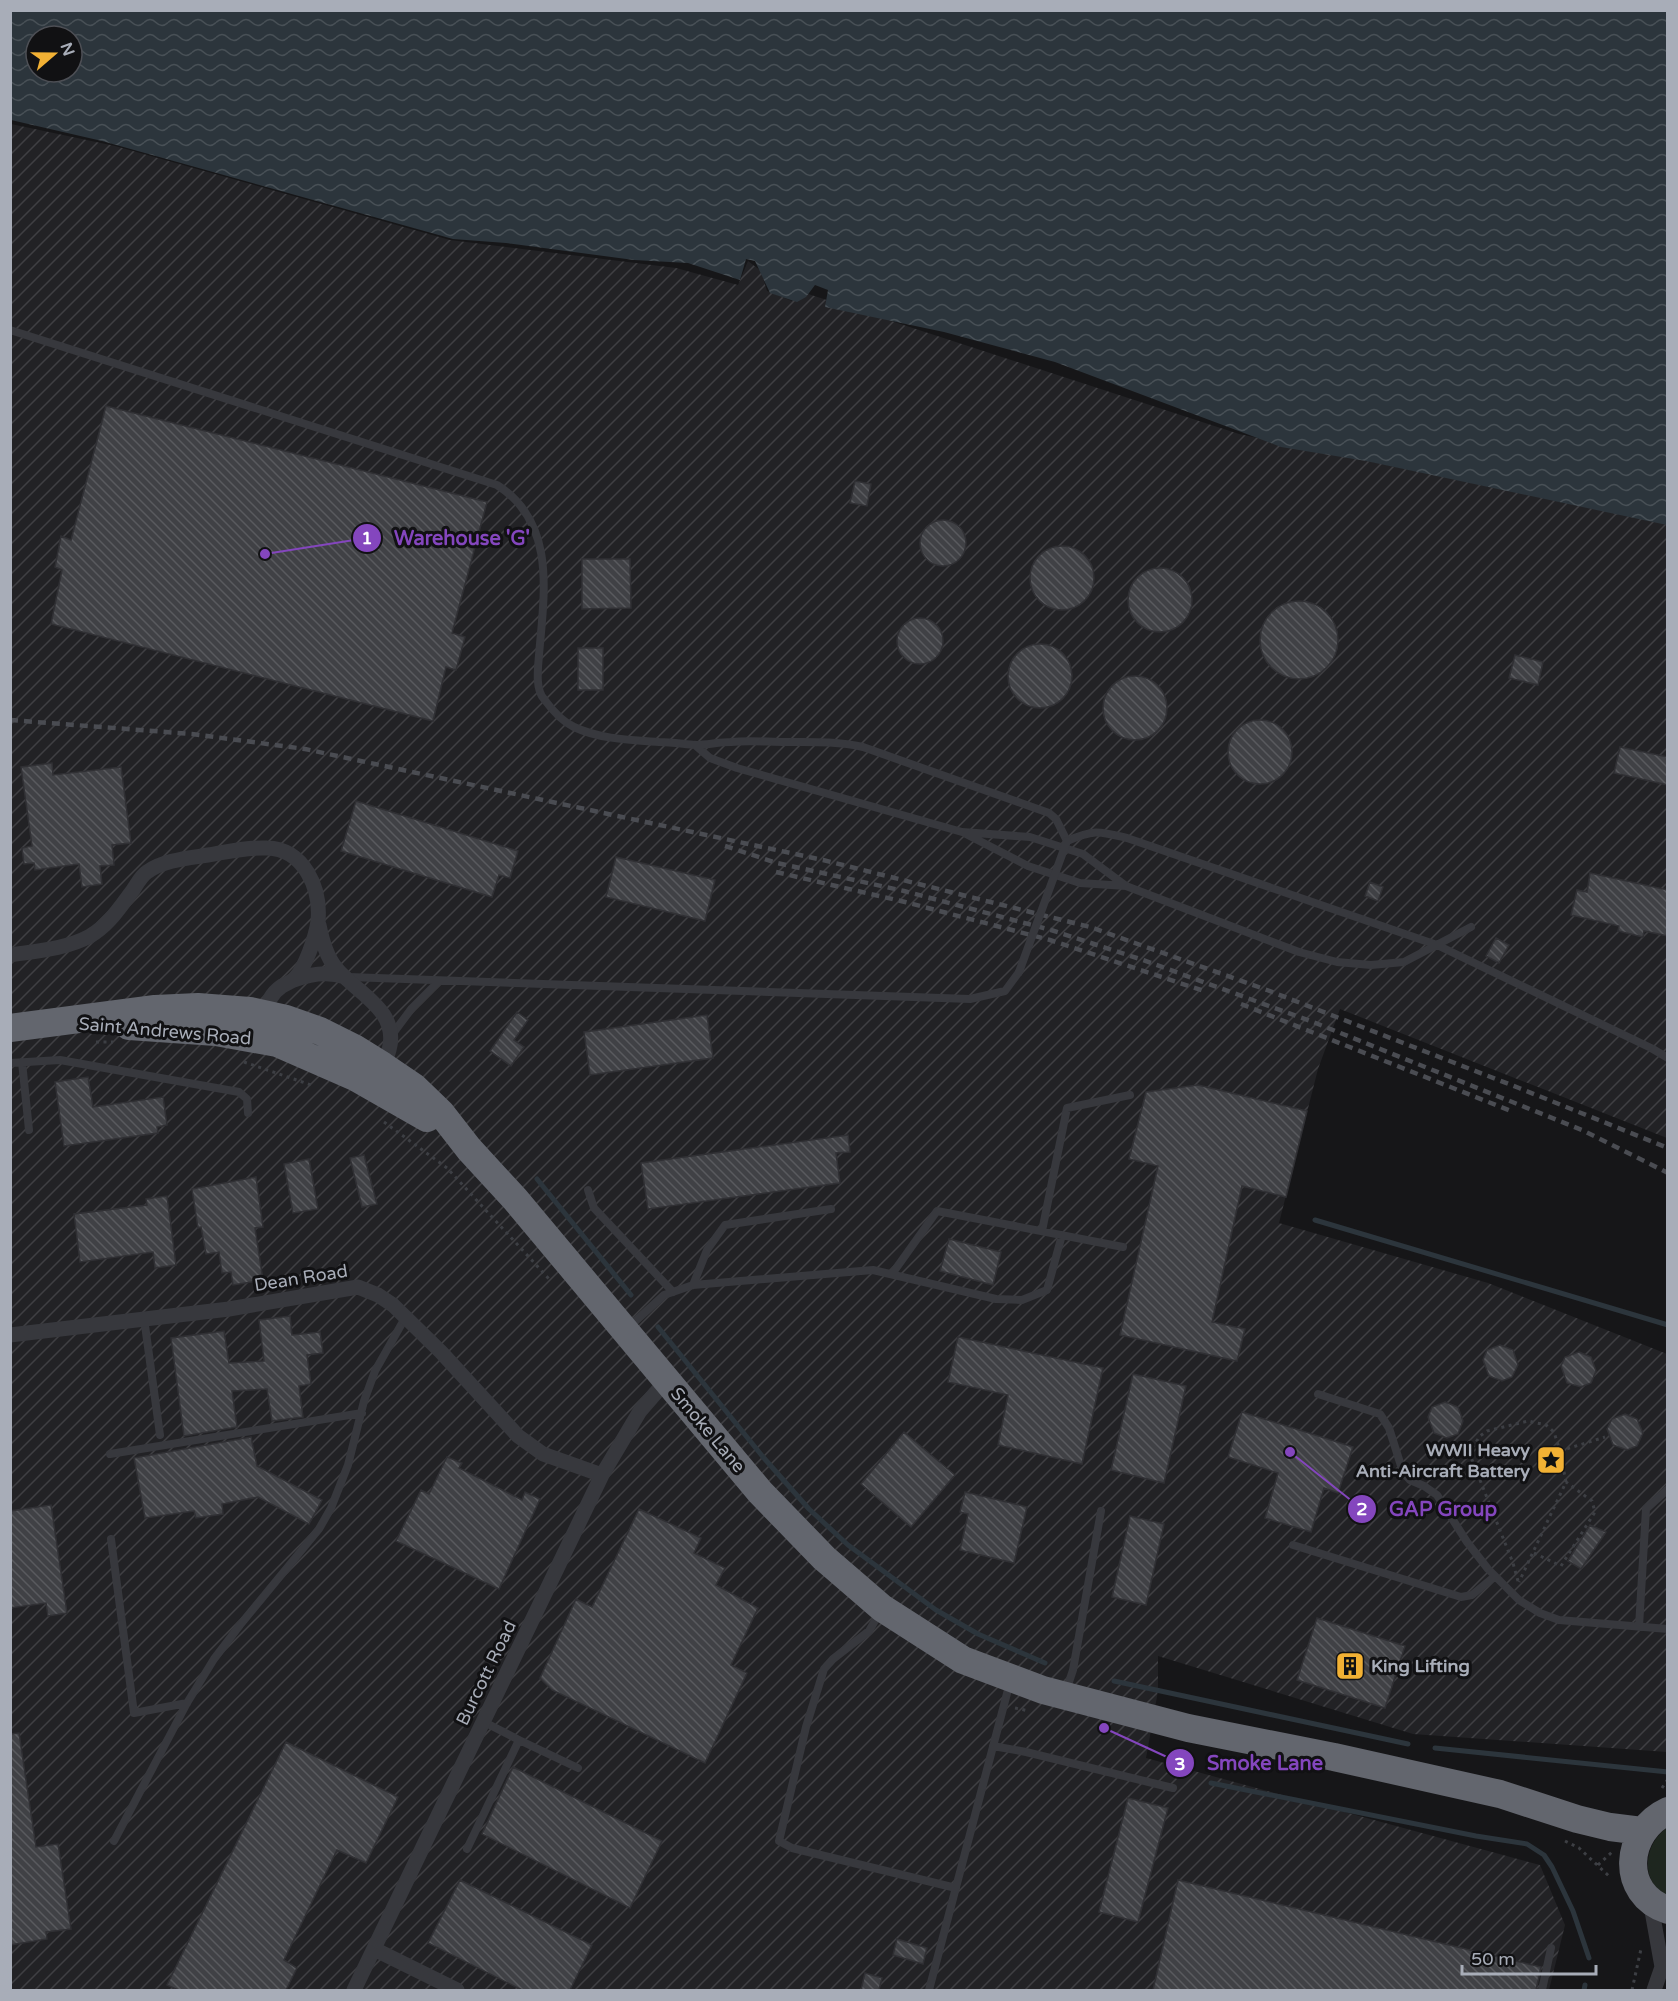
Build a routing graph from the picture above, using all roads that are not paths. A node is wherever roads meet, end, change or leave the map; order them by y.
1 (10, 330) edge
2 (695, 745) junction
3 (962, 832) junction
4 (1067, 841) junction
5 (1126, 886) junction
6 (318, 922) junction
7 (1471, 927) dead end
8 (1437, 945) junction
9 (10, 955) edge
10 (345, 977) junction
11 (294, 980) junction
12 (439, 981) junction
13 (265, 1014) junction
14 (58, 1022) junction
15 (10, 1028) edge
16 (390, 1036) junction
17 (275, 1043) junction
18 (1668, 1058) edge
19 (22, 1062) junction
20 (10, 1064) edge
21 (383, 1066) junction
22 (357, 1078) junction
23 (1130, 1095) dead end
24 (248, 1113) dead end
25 (29, 1130) dead end
26 (469, 1149) junction
27 (588, 1190) dead end
28 (831, 1209) dead end
29 (1042, 1231) junction
30 (1062, 1235) junction
31 (1123, 1247) dead end
32 (892, 1275) junction
33 (693, 1285) junction
34 (673, 1292) junction
35 (144, 1318) junction
36 (405, 1318) junction
37 (624, 1331) junction
38 (10, 1335) edge
39 (666, 1381) junction
40 (1318, 1394) dead end
41 (362, 1413) junction
42 (160, 1435) dead end
43 (110, 1454) dead end
44 (602, 1476) junction
45 (1668, 1489) edge
46 (1101, 1510) dead end
47 (111, 1539) dead end
48 (1293, 1545) dead end
49 (1495, 1576) junction
50 (882, 1608) junction
51 (1640, 1627) junction
52 (1668, 1629) edge
53 (1007, 1691) junction
54 (1065, 1696) junction
55 (188, 1703) junction
56 (484, 1722) junction
57 (519, 1740) junction
58 (993, 1746) junction
59 (578, 1768) dead end
60 (1173, 1788) dead end
61 (1668, 1811) edge
62 (1570, 1829) junction
63 (1642, 1831) junction
64 (114, 1841) dead end
65 (467, 1850) dead end
66 (1633, 1867) junction
67 (956, 1888) junction
68 (1659, 1905) edge
69 (1551, 1948) dead end
70 (375, 1949) junction
71 (1665, 1963) edge
72 (354, 1990) edge
73 (457, 1990) edge
74 (929, 1990) edge
75 (1542, 1990) edge
76 (1654, 1990) edge

1 - 2 lane
2 - 3 lane
2 - 4 lane
3 - 5 lane
3 - 5 lane
4 - 8 lane
4 - 12 lane, bridge
5 - 8 lane
6 - 9 street
6 - 10 street
6 - 11 street
7 - 8 lane
8 - 18 lane
10 - 11 street
10 - 12 lane
10 - 16 street
11 - 13 street
12 - 16 lane
13 - 14 highway, Saint Andrews Road
13 - 17 street
13 - 21 highway, Saint Andrews Road
14 - 15 highway, Saint Andrews Road
14 - 17 highway, Saint Andrews Road
16 - 21 street
17 - 22 highway, Saint Andrews Road
19 - 20 lane
19 - 24 lane
19 - 25 lane
21 - 22 street
21 - 26 highway, Saint Andrews Road
22 - 26 highway, Saint Andrews Road
23 - 29 lane
26 - 37 highway, Smoke Lane
27 - 34 lane
28 - 33 lane
29 - 30 lane
29 - 32 lane
30 - 31 lane
30 - 32 lane
32 - 33 lane
33 - 34 lane
34 - 37 lane
35 - 36 street, Dean Road
35 - 38 street, Dean Road
35 - 42 lane
36 - 41 lane
36 - 44 street, Dean Road
37 - 39 highway, Smoke Lane
39 - 44 street, Burcott Road
39 - 50 highway, Smoke Lane
40 - 49 lane
41 - 43 lane
41 - 55 lane
44 - 56 street, Burcott Road
45 - 51 lane
46 - 54 lane
47 - 55 lane
48 - 49 lane
49 - 51 lane
50 - 53 highway, Smoke Lane
50 - 67 lane
51 - 52 lane
53 - 54 highway, Smoke Lane
53 - 58 lane
54 - 62 highway, Smoke Lane
55 - 64 lane
56 - 57 lane
56 - 70 street, Burcott Road
57 - 59 lane
57 - 65 lane
58 - 60 lane
58 - 67 lane
61 - 63 highway
62 - 63 highway, Smoke Lane
62 - 66 highway, Smoke Lane
63 - 66 highway
66 - 68 highway
67 - 74 lane
68 - 71 street
69 - 75 lane
70 - 72 street, Burcott Road
70 - 73 street
71 - 76 street

